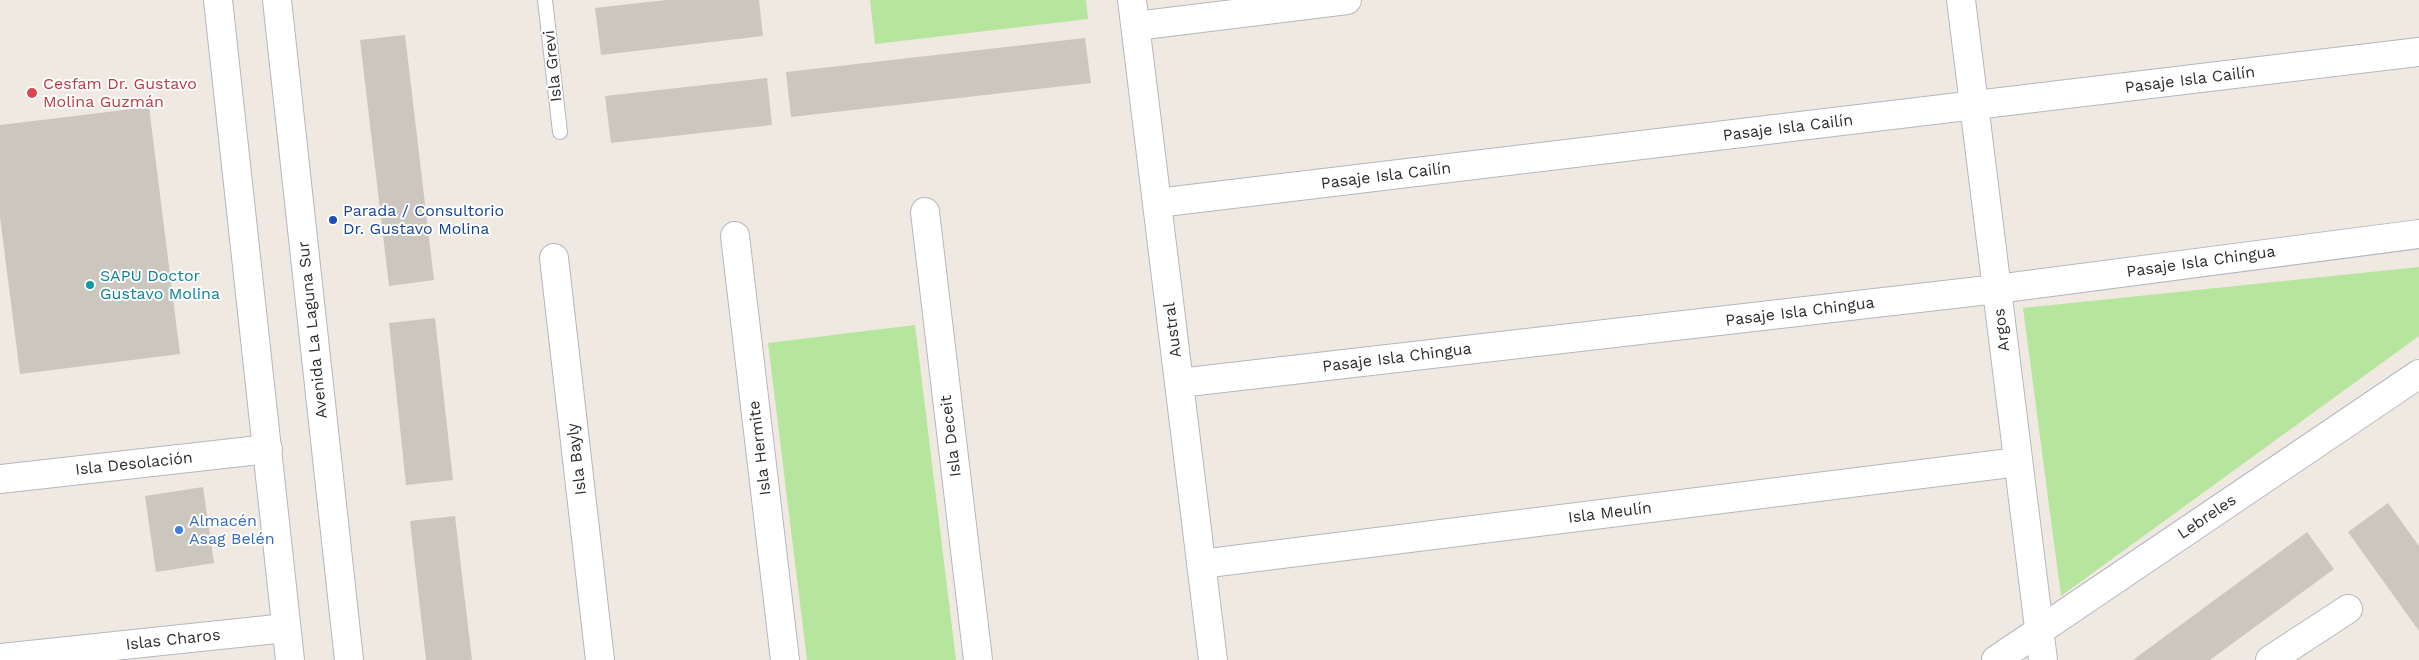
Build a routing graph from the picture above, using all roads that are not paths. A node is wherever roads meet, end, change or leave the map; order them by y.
1 (218, 0) edge
2 (277, 0) edge
3 (545, 0) edge
4 (1346, 0) edge
5 (1962, 0) edge
6 (1134, 13) edge
7 (2419, 52) edge
8 (1974, 106) junction
9 (560, 132) dead end
10 (1158, 203) junction
11 (925, 212) dead end
12 (2419, 234) edge
13 (734, 236) dead end
14 (554, 258) dead end
15 (1997, 289) junction
16 (2419, 374) edge
17 (1179, 383) junction
18 (268, 449) junction
19 (2018, 462) junction
20 (0, 479) edge
21 (1201, 564) junction
22 (2348, 609) dead end
23 (286, 628) junction
24 (2039, 631) junction
25 (74, 655) edge
26 (0, 658) edge
27 (290, 660) edge
28 (349, 660) edge
29 (600, 660) edge
30 (785, 660) edge
31 (978, 660) edge
32 (1212, 660) edge
33 (1996, 660) edge
34 (2043, 660) edge
35 (2270, 660) edge

1 - 18 street
2 - 28 street, Avenida La Laguna Sur
3 - 9 lane, Isla Grevi
4 - 6 street
5 - 8 street, Argos
6 - 10 street, Austral
7 - 8 street, Pasaje Isla Cailín
8 - 10 street, Pasaje Isla Cailín
8 - 15 street, Argos
10 - 17 street, Austral
11 - 31 street, Isla Deceit
12 - 15 street, Pasaje Isla Chingua
13 - 30 street, Isla Hermite
14 - 29 street, Isla Bayly
15 - 17 street, Pasaje Isla Chingua
15 - 19 street, Argos
16 - 24 street, Lebreles
17 - 21 street, Austral
18 - 20 street, Isla Desolación
18 - 23 street
19 - 21 street, Isla Meulín
19 - 24 street, Argos
21 - 32 street, Austral
22 - 35 street
23 - 25 street, Islas Charos
23 - 27 street
24 - 33 street, Lebreles
24 - 34 street, Argos
25 - 26 street, Islas Charos

